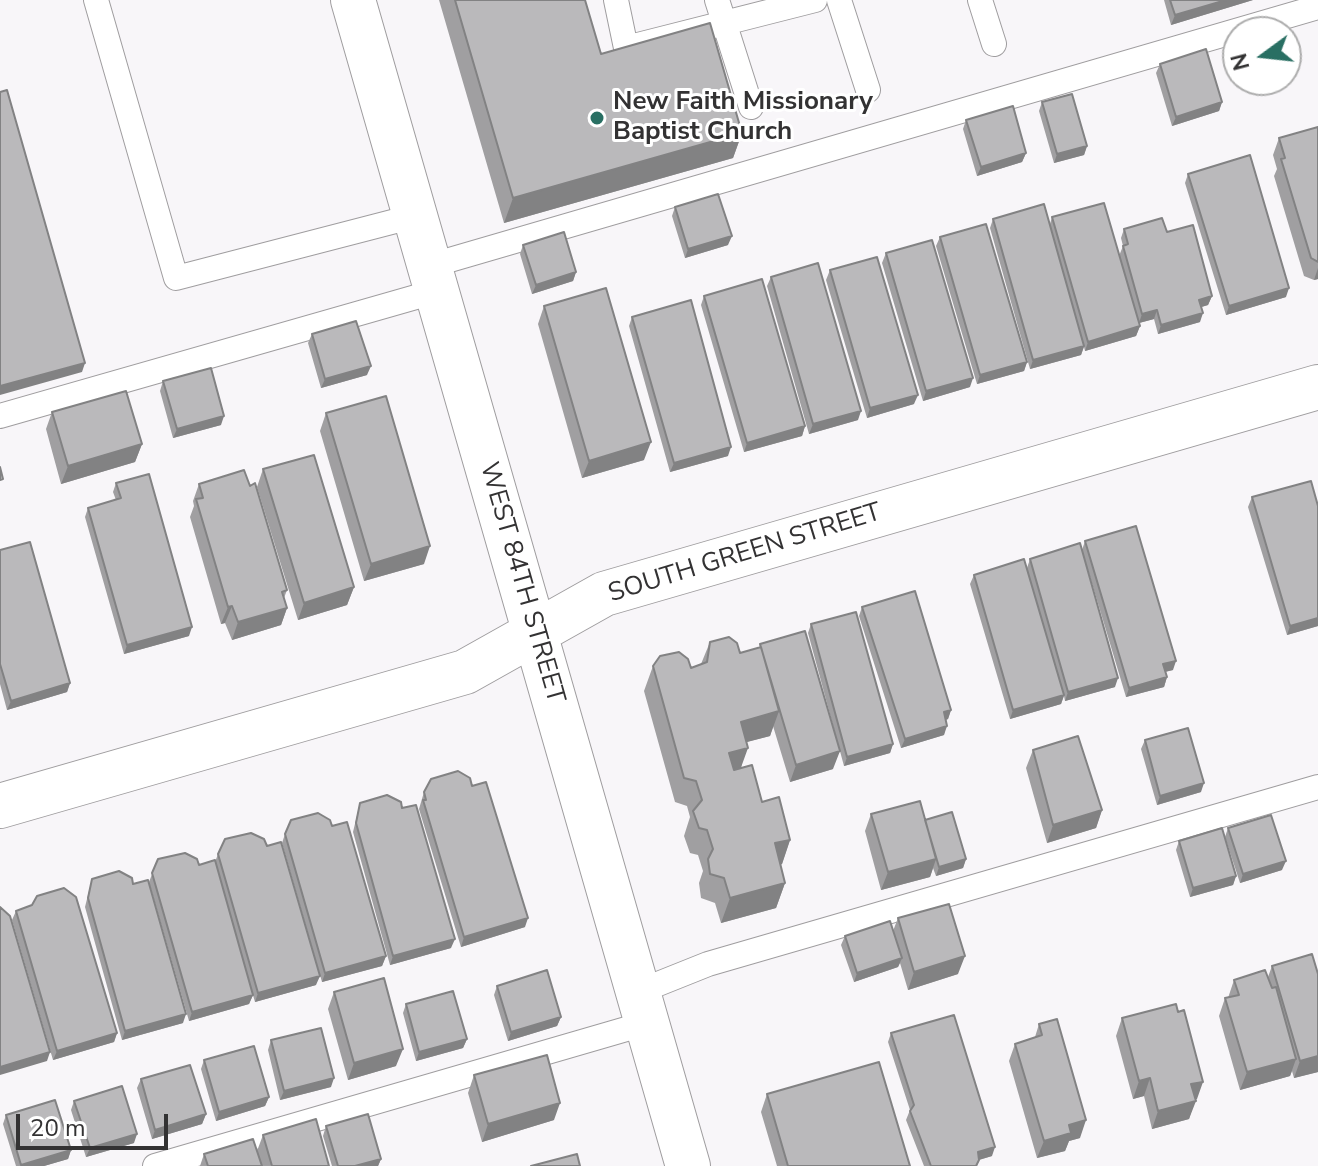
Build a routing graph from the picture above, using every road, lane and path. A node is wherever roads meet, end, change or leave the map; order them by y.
1 (96, 0) edge
2 (353, 0) edge
3 (616, 0) edge
4 (815, 0) edge
5 (839, 0) edge
6 (980, 0) edge
7 (1318, 7) edge
8 (721, 12) edge
9 (994, 44) dead end
10 (868, 90) dead end
11 (751, 107) dead end
12 (415, 216) junction
13 (433, 279) junction
14 (1318, 387) edge
15 (0, 416) edge
16 (535, 635) junction
17 (1318, 787) edge
18 (0, 806) edge
19 (642, 1007) junction
20 (155, 1166) edge
21 (688, 1166) edge

1 - 12 lane
2 - 12 street, WEST 84TH STREET
3 - 8 lane
4 - 8 lane
5 - 10 lane
6 - 9 lane
7 - 13 lane
8 - 11 lane
12 - 13 street, WEST 84TH STREET
13 - 15 lane
13 - 16 street, WEST 84TH STREET
14 - 16 street, SOUTH GREEN STREET
16 - 18 street, SOUTH GREEN STREET
16 - 19 street, WEST 84TH STREET
17 - 19 lane
19 - 20 lane
19 - 21 street, WEST 84TH STREET

